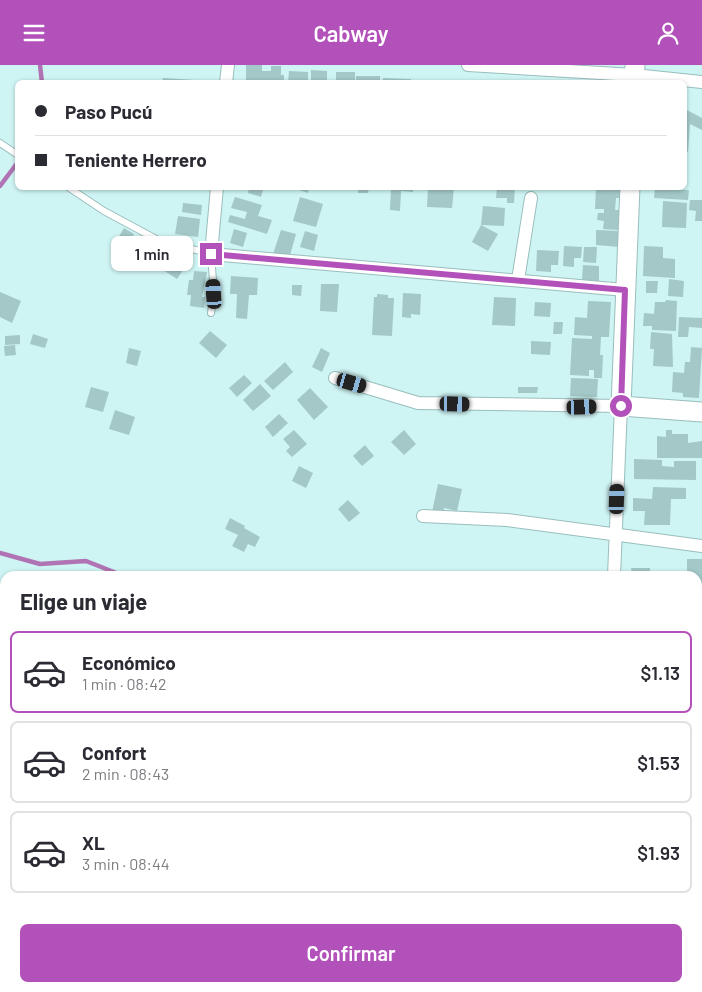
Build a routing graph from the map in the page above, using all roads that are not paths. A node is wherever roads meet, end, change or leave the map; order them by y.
1 (228, 65) edge
2 (468, 65) edge
3 (634, 74) edge
4 (226, 80) edge
5 (685, 80) edge
6 (687, 80) edge
7 (702, 82) edge
8 (0, 143) edge
9 (15, 152) edge
10 (72, 190) edge
11 (217, 190) edge
12 (630, 190) edge
13 (530, 197) dead end
14 (211, 254) junction
15 (518, 280) junction
16 (625, 290) junction
17 (210, 313) dead end
18 (335, 378) dead end
19 (621, 406) junction
20 (702, 412) edge
21 (423, 516) dead end
22 (616, 536) junction
23 (702, 545) edge
24 (614, 571) edge

1 - 4 street
2 - 3 street
3 - 5 street
6 - 7 street
8 - 9 lane
10 - 14 lane
11 - 14 street
12 - 16 main road
13 - 15 street
14 - 15 street
14 - 17 lane
15 - 16 street
16 - 19 main road
18 - 19 street
19 - 20 main road
19 - 22 street
21 - 22 street
22 - 23 street
22 - 24 street

